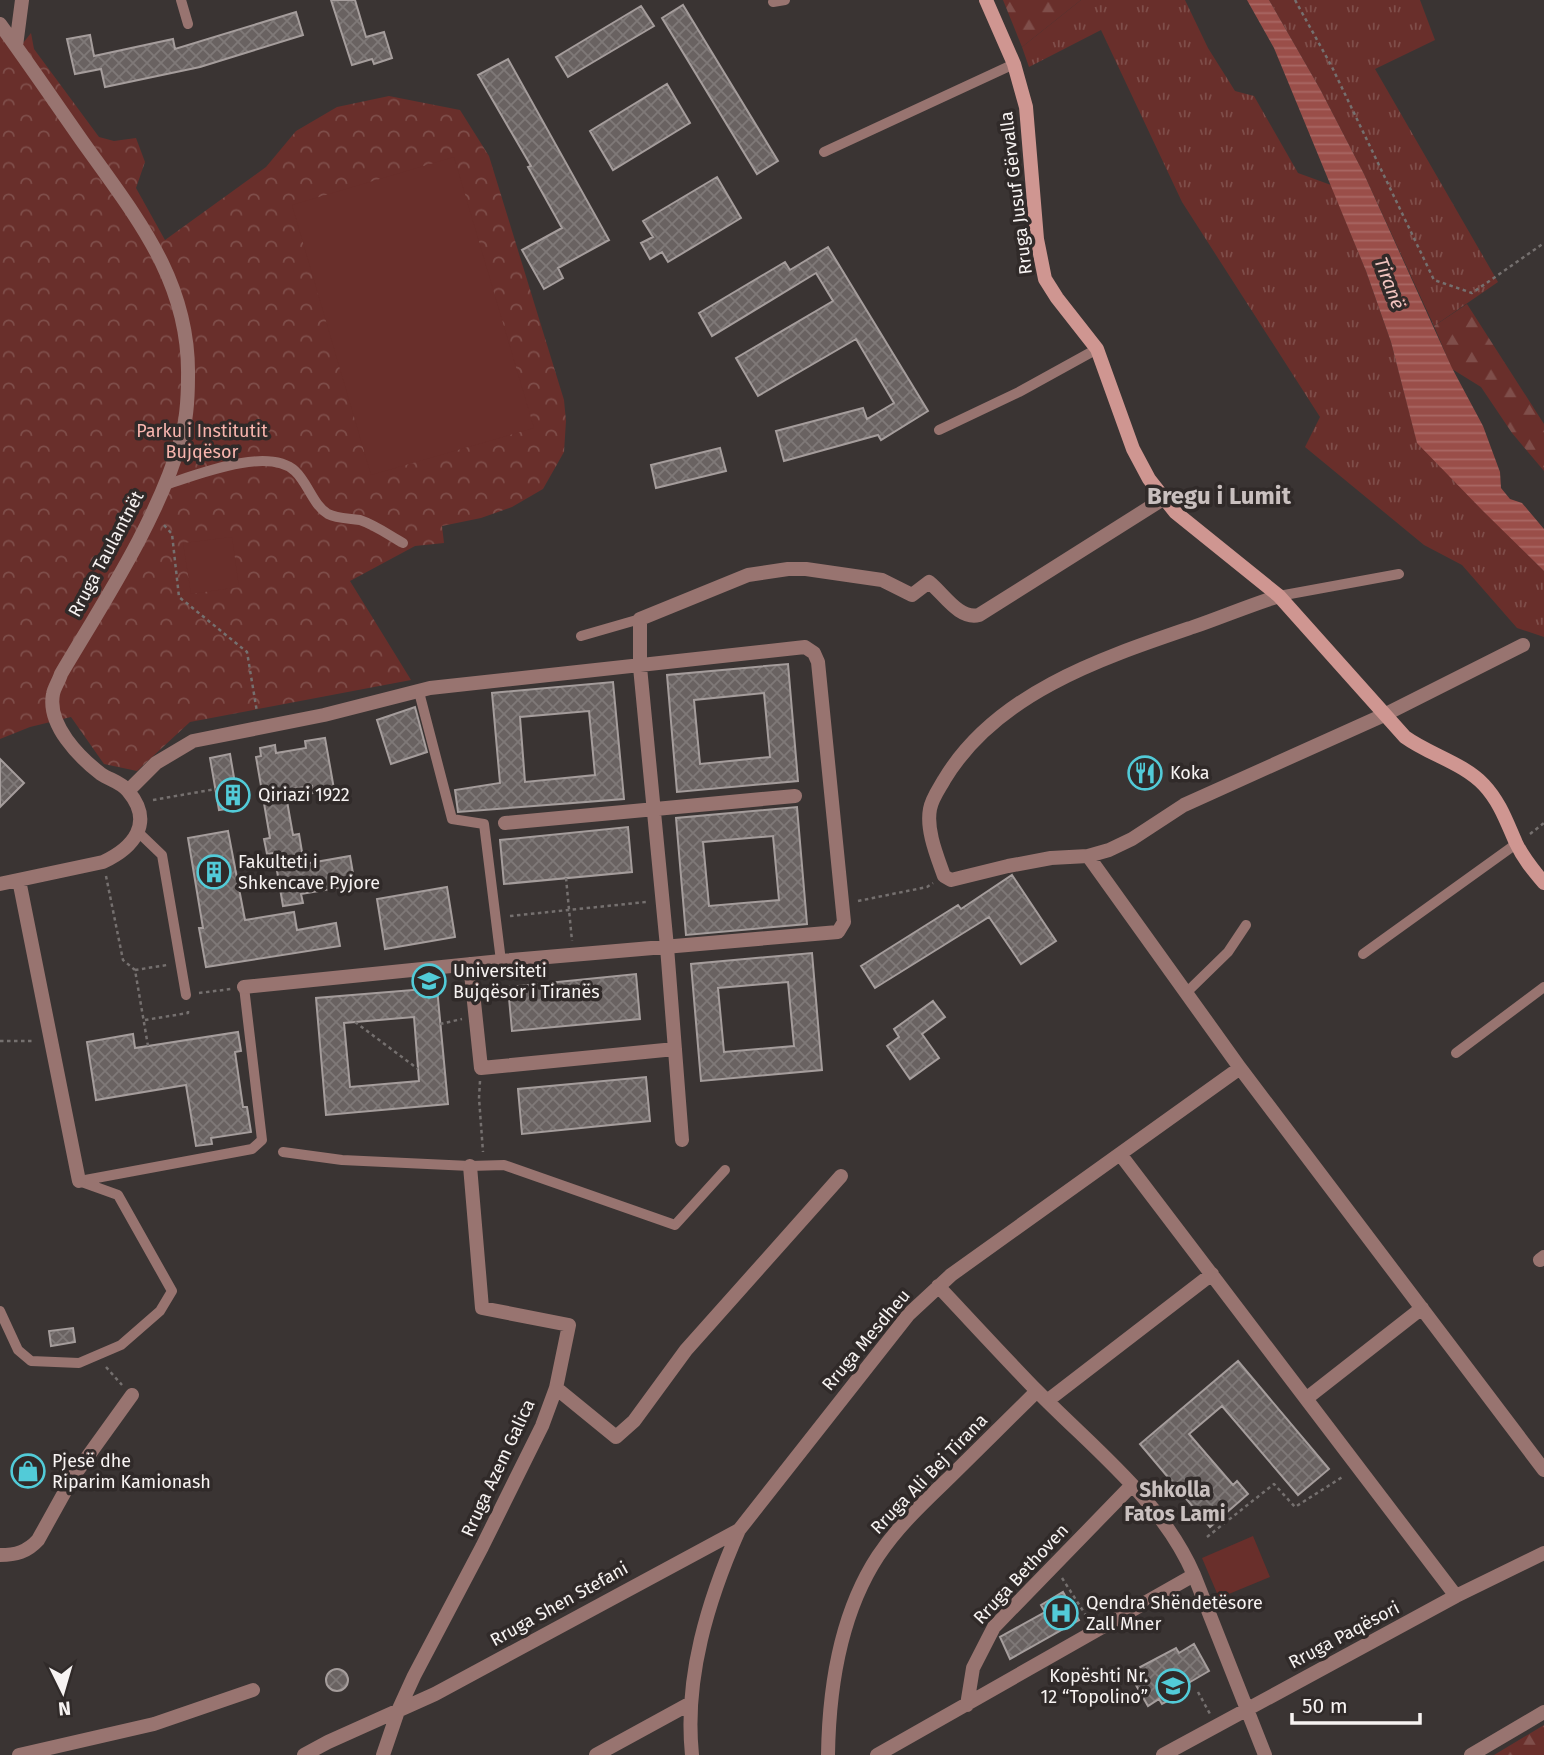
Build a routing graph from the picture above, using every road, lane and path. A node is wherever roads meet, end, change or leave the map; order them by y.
1 (22, 0) edge
2 (181, 0) edge
3 (785, 0) edge
4 (986, 0) edge
5 (1295, 0) edge
6 (773, 2) dead end
7 (0, 24) edge
8 (188, 24) dead end
9 (16, 46) junction
10 (1014, 64) junction
11 (824, 152) dead end
12 (1544, 243) edge
13 (1097, 349) junction
14 (939, 430) dead end
15 (165, 485) junction
16 (1163, 499) junction
17 (152, 513) junction
18 (403, 543) dead end
19 (1399, 574) dead end
20 (1279, 596) junction
21 (640, 619) junction
22 (581, 636) dead end
23 (1523, 645) dead end
24 (640, 667) junction
25 (419, 692) junction
26 (1384, 715) junction
27 (260, 727) junction
28 (216, 789) dead end
29 (795, 796) dead end
30 (132, 797) junction
31 (654, 808) junction
32 (505, 822) dead end
33 (138, 832) junction
34 (1516, 844) junction
35 (1088, 856) junction
36 (103, 862) junction
37 (944, 876) junction
38 (566, 878) dead end
39 (19, 880) junction
40 (1544, 883) edge
41 (0, 884) edge
42 (663, 900) junction
43 (842, 904) junction
44 (569, 909) junction
45 (496, 917) junction
46 (1246, 925) dead end
47 (667, 947) junction
48 (1363, 954) dead end
49 (573, 955) junction
50 (501, 961) junction
51 (470, 964) junction
52 (151, 968) dead end
53 (135, 970) junction
54 (244, 987) junction
55 (1544, 987) edge
56 (208, 992) dead end
57 (1186, 993) junction
58 (186, 995) joint
59 (475, 1016) junction
60 (145, 1020) junction
61 (355, 1022) dead end
62 (440, 1024) dead end
63 (0, 1041) edge
64 (51, 1041) junction
65 (148, 1046) dead end
66 (675, 1049) junction
67 (1456, 1053) dead end
68 (481, 1068) junction
69 (1240, 1068) junction
70 (418, 1069) dead end
71 (682, 1140) dead end
72 (284, 1152) dead end
73 (1119, 1154) junction
74 (477, 1166) junction
75 (725, 1170) dead end
76 (841, 1175) dead end
77 (79, 1181) junction
78 (1212, 1274) junction
79 (938, 1286) junction
80 (1422, 1308) junction
81 (0, 1311) edge
82 (95, 1356) junction
83 (556, 1388) junction
84 (127, 1391) joint
85 (1042, 1396) junction
86 (1307, 1398) junction
87 (1544, 1469) edge
88 (1349, 1473) dead end
89 (1132, 1485) junction
90 (739, 1530) junction
91 (1207, 1537) dead end
92 (1544, 1553) edge
93 (0, 1555) edge
94 (1054, 1565) junction
95 (1194, 1575) junction
96 (1456, 1596) junction
97 (1096, 1631) junction
98 (253, 1690) dead end
99 (1198, 1692) dead end
100 (691, 1703) junction
101 (967, 1705) junction
102 (1247, 1709) junction
103 (398, 1711) junction
104 (1544, 1712) edge
105 (1212, 1716) dead end
106 (19, 1755) edge
107 (304, 1755) edge
108 (383, 1755) edge
109 (596, 1755) edge
110 (692, 1755) edge
111 (828, 1755) edge
112 (877, 1755) edge
113 (1163, 1755) edge
114 (1265, 1755) edge
115 (1471, 1755) edge

1 - 9 street
2 - 8 lane
3 - 6 lane
4 - 10 street, Rruga Jusuf Gërvalla
5 - 12 path
7 - 9 street, Rruga Taulantnët
9 - 15 street, Rruga Taulantnët
10 - 11 lane
10 - 13 street, Rruga Jusuf Gërvalla
13 - 14 lane
13 - 16 street, Rruga Jusuf Gërvalla
15 - 17 street, Rruga Taulantnët
15 - 18 lane
16 - 20 street, Rruga Jusuf Gërvalla
16 - 21 street
17 - 27 path
17 - 30 street, Rruga Taulantnët
19 - 20 lane
20 - 26 street, Rruga Jusuf Gërvalla
20 - 37 street
21 - 22 lane
21 - 24 street
23 - 26 street
24 - 25 street
24 - 31 street
24 - 43 street
25 - 27 street
25 - 45 lane
26 - 34 street, Rruga Jusuf Gërvalla
26 - 35 street
27 - 30 street
28 - 30 path
29 - 31 street
30 - 33 street
31 - 32 street
31 - 42 street
33 - 36 street
33 - 58 lane
34 - 40 street, Rruga Jusuf Gërvalla
34 - 48 lane
35 - 37 street
35 - 57 street
36 - 39 street
36 - 53 path
37 - 43 path
38 - 44 path
39 - 41 street
39 - 64 street
42 - 44 path
42 - 47 street
43 - 47 street
44 - 45 path
44 - 49 path
45 - 50 lane
46 - 57 lane
47 - 49 street
47 - 66 street
49 - 50 street
50 - 51 street
51 - 54 street
51 - 59 street
52 - 53 path
53 - 60 path
54 - 56 path
54 - 77 lane
55 - 67 lane
57 - 69 street
58 - 60 path
59 - 62 path
59 - 68 street
60 - 65 path
61 - 70 path
63 - 64 path
64 - 77 street
66 - 68 street
66 - 71 street
68 - 74 path
69 - 73 street, Rruga Mesdheu
69 - 80 street
72 - 74 lane
73 - 78 street
73 - 79 street, Rruga Mesdheu
74 - 75 lane
74 - 83 street, Rruga Azem Galica
76 - 83 street
77 - 82 lane
78 - 85 street, Rruga Ali Bej Tirana
78 - 86 street
79 - 85 street
79 - 90 street, Rruga Mesdheu
80 - 86 street
80 - 87 street
81 - 82 lane
82 - 84 path
83 - 103 street, Rruga Azem Galica
84 - 93 street
85 - 89 street
85 - 111 street, Rruga Ali Bej Tirana
86 - 96 street
88 - 91 path
89 - 94 street, Rruga Bethoven
89 - 95 street
90 - 100 street, Rruga Mesdheu
90 - 103 street, Rruga Shen Stefani
92 - 96 street, Rruga Paqësori
94 - 97 path
94 - 101 street, Rruga Bethoven
95 - 97 street
95 - 102 street
96 - 102 street, Rruga Paqësori
97 - 101 street
98 - 106 street
99 - 105 path
100 - 109 street
100 - 110 street, Rruga Mesdheu
101 - 112 street
102 - 113 street, Rruga Paqësori
102 - 114 street
103 - 107 street, Rruga Shen Stefani
103 - 108 street, Rruga Azem Galica
104 - 115 street

